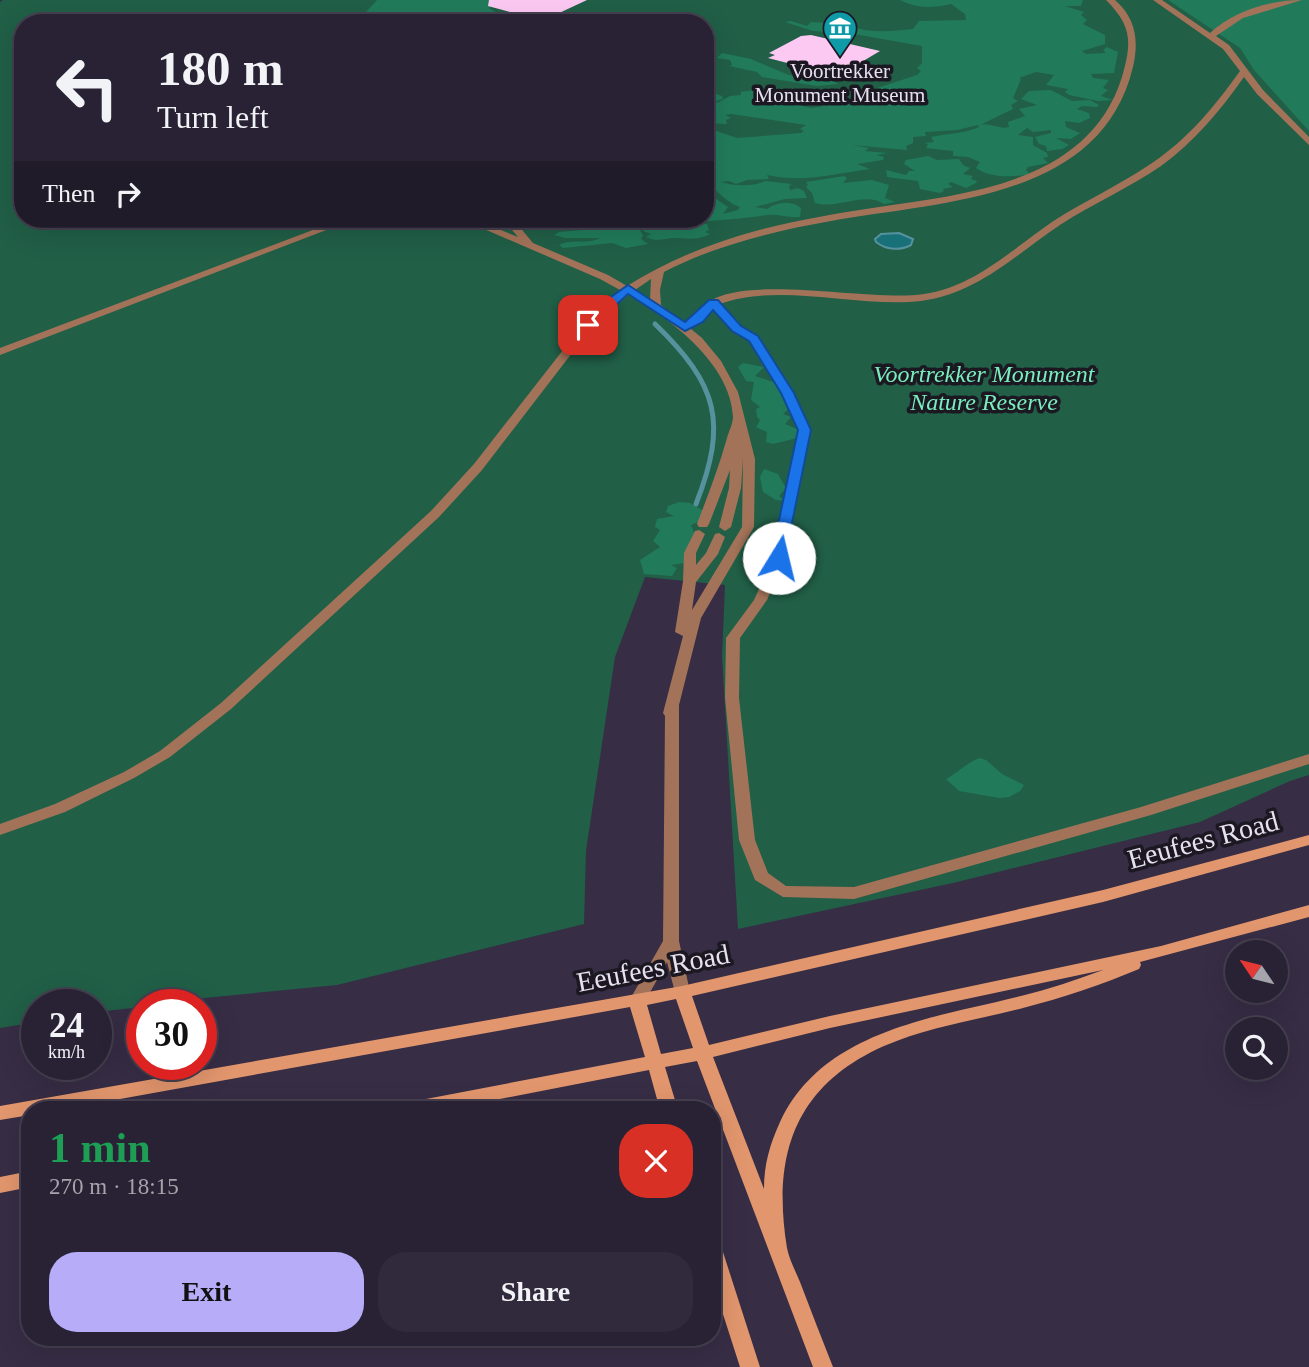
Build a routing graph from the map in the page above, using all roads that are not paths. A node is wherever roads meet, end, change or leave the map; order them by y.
1 (1110, 0) edge
2 (1157, 0) edge
3 (1298, 0) edge
4 (1211, 36) junction
5 (1244, 72) junction
6 (1309, 142) edge
7 (326, 228) edge
8 (488, 228) edge
9 (515, 228) edge
10 (538, 249) junction
11 (659, 271) junction
12 (628, 288) junction
13 (713, 303) junction
14 (656, 306) junction
15 (685, 328) junction
16 (0, 352) edge
17 (739, 415) junction
18 (690, 581) junction
19 (670, 713) junction
20 (1309, 759) edge
21 (0, 830) edge
22 (1309, 840) edge
23 (1309, 911) edge
24 (671, 941) junction
25 (1161, 952) junction
26 (682, 992) junction
27 (637, 1001) junction
28 (703, 1053) junction
29 (654, 1063) junction
30 (68, 1101) edge
31 (453, 1101) edge
32 (665, 1101) edge
33 (21, 1109) edge
34 (0, 1113) edge
35 (21, 1182) edge
36 (0, 1185) edge
37 (778, 1246) junction
38 (721, 1277) edge
39 (750, 1367) edge
40 (823, 1367) edge

1 - 11 street
2 - 4 street
3 - 4 street
4 - 5 street
5 - 6 street
5 - 13 street
7 - 16 street
8 - 10 street
9 - 10 street
10 - 12 street
11 - 12 street
11 - 14 street
12 - 14 street
12 - 21 street
13 - 15 street
13 - 20 street
14 - 15 street
15 - 17 street
17 - 18 street
17 - 18 street
17 - 19 street
18 - 19 street
19 - 24 street
22 - 26 main road, Eeufees Road
23 - 25 main road
24 - 26 street
24 - 27 street
25 - 28 main road
25 - 37 main road
26 - 27 main road, Eeufees Road
26 - 28 main road
27 - 29 main road
27 - 30 main road, Eeufees Road
28 - 29 main road
28 - 37 main road
29 - 31 main road
29 - 32 main road
33 - 34 main road, Eeufees Road
35 - 36 main road
37 - 40 main road
38 - 39 main road

